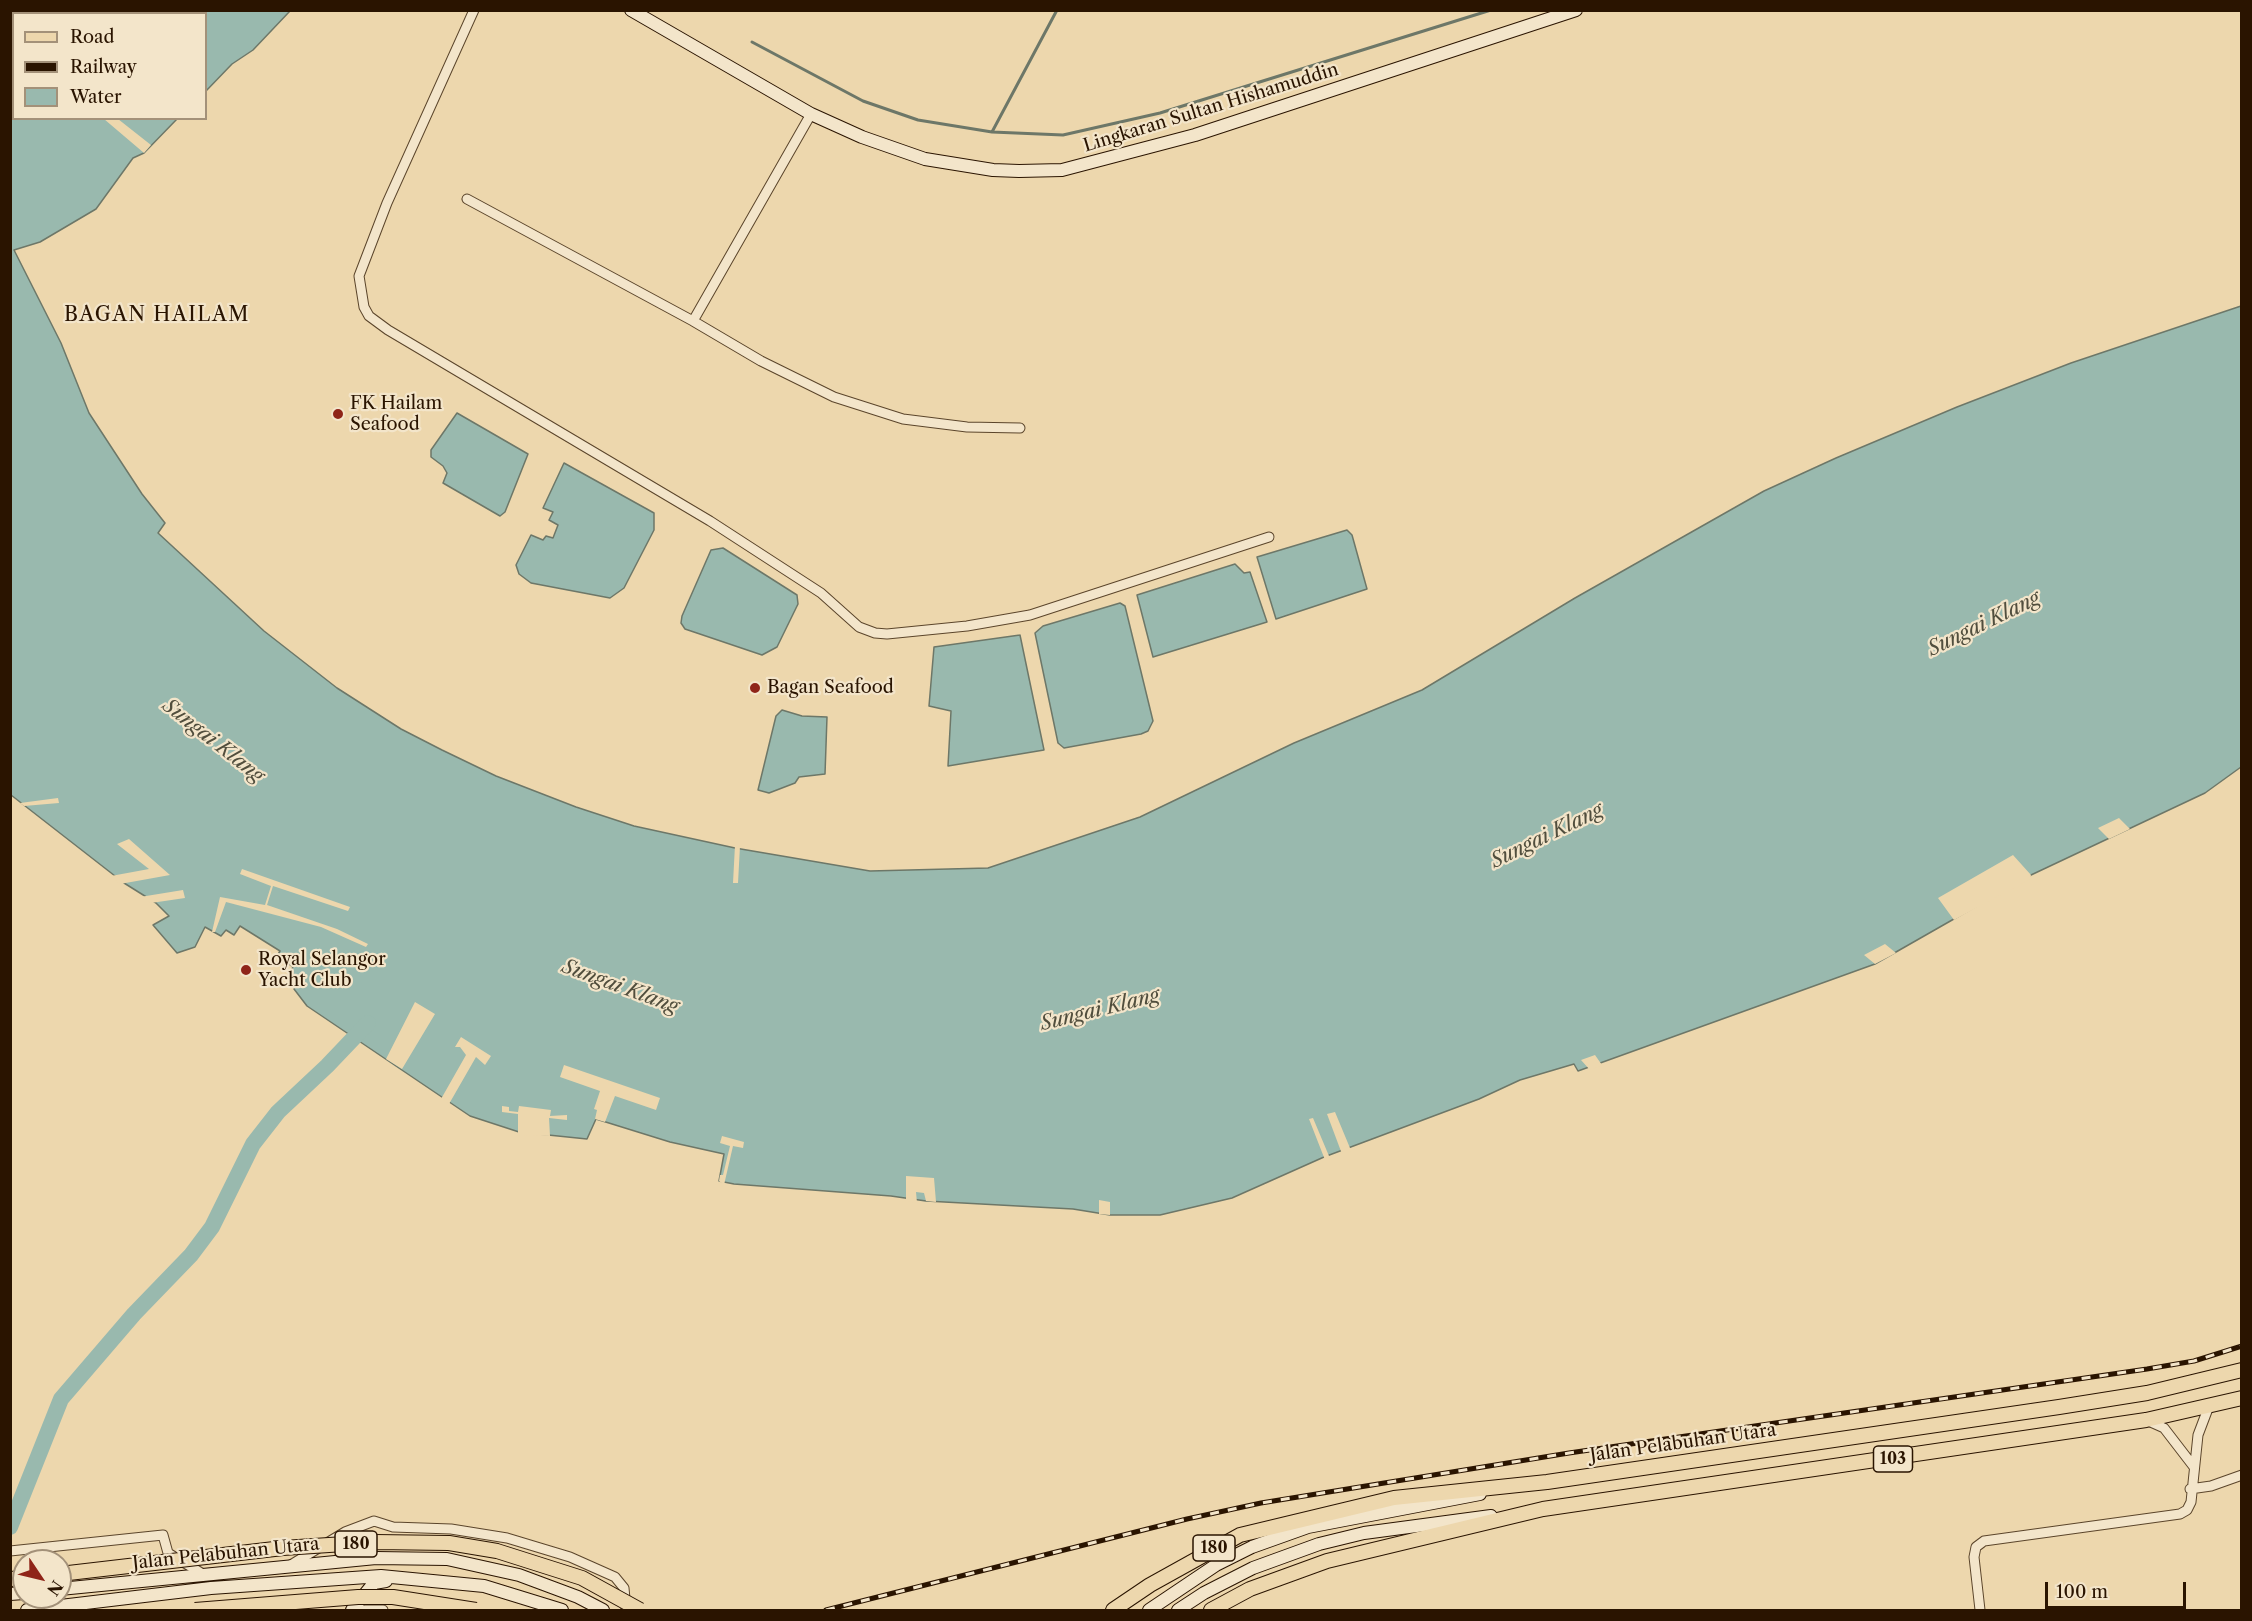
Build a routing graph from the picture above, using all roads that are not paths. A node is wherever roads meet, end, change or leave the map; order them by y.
1 (474, 10) edge
2 (631, 10) edge
3 (1576, 10) edge
4 (811, 114) junction
5 (467, 199) dead end
6 (693, 321) junction
7 (1020, 428) dead end
8 (1269, 537) dead end
9 (2241, 1370) edge
10 (2241, 1398) edge
11 (2209, 1406) junction
12 (2146, 1420) junction
13 (2194, 1467) junction
14 (2241, 1474) edge
15 (1547, 1482) junction
16 (2190, 1489) junction
17 (1543, 1509) junction
18 (10, 1551) edge
19 (289, 1566) junction
20 (72, 1573) edge
21 (203, 1574) junction
22 (414, 1578) junction
23 (72, 1588) edge
24 (211, 1588) junction
25 (27, 1611) edge
26 (195, 1611) edge
27 (251, 1611) edge
28 (352, 1611) edge
29 (363, 1611) edge
30 (383, 1611) edge
31 (476, 1611) edge
32 (562, 1611) edge
33 (603, 1611) edge
34 (626, 1611) edge
35 (640, 1611) edge
36 (1113, 1611) edge
37 (1149, 1611) edge
38 (1178, 1611) edge
39 (1211, 1611) edge
40 (1980, 1611) edge

1 - 8 street
2 - 4 main road, Lingkaran Sultan Hishamuddin
3 - 4 main road, Lingkaran Sultan Hishamuddin
4 - 6 street
5 - 6 street
6 - 7 street
9 - 15 main road, Jalan Pelabuhan Utara / 103
10 - 11 main road, 103
11 - 12 main road, 103
11 - 13 street
12 - 13 street
12 - 17 main road, 103
13 - 16 street
14 - 16 street
15 - 36 main road, 180
15 - 37 main road, Jalan Pelabuhan Utara / 103
16 - 40 street
17 - 38 main road, 103
17 - 39 main road
18 - 21 street
19 - 21 main road, Jalan Pelabuhan Utara
19 - 33 main road, Jalan Pelabuhan Utara
19 - 34 street
20 - 35 main road, 180, bridge
21 - 23 main road, Jalan Pelabuhan Utara
22 - 24 main road, Jalan Pelabuhan Utara
22 - 28 main road
22 - 32 main road, Jalan Pelabuhan Utara
24 - 25 main road, Jalan Pelabuhan Utara
24 - 27 main road
26 - 31 main road, bridge
29 - 30 street

